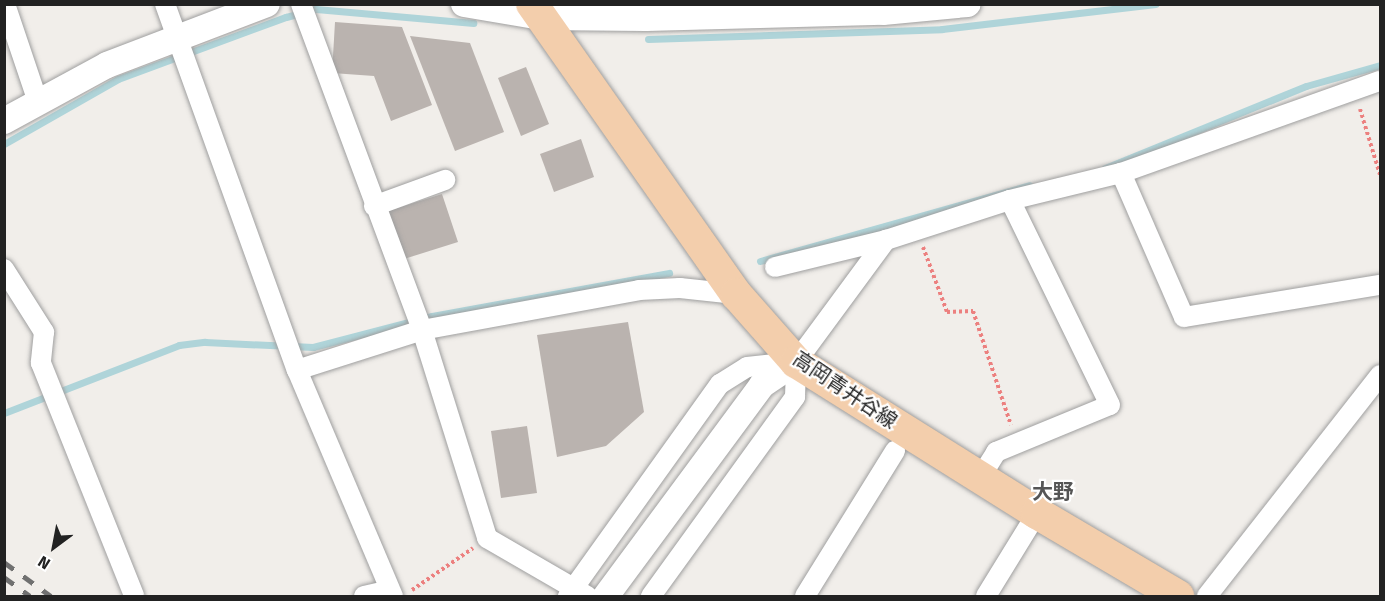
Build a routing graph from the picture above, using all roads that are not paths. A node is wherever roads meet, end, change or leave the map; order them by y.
1 (5, 4) edge
2 (165, 4) edge
3 (267, 4) edge
4 (464, 4) edge
5 (968, 4) edge
6 (537, 11) edge
7 (304, 14) edge
8 (180, 43) junction
9 (1380, 81) edge
10 (38, 102) junction
11 (4, 122) edge
12 (1121, 173) junction
13 (445, 180) dead end
14 (1010, 200) junction
15 (374, 206) junction
16 (886, 240) junction
17 (775, 267) dead end
18 (4, 269) edge
19 (1380, 285) edge
20 (736, 294) junction
21 (422, 330) junction
22 (796, 362) junction
23 (297, 370) junction
24 (1377, 385) edge
25 (895, 451) dead end
26 (980, 478) junction
27 (1037, 513) junction
28 (391, 593) edge
29 (576, 594) edge
30 (134, 597) edge
31 (364, 597) edge
32 (606, 597) edge
33 (651, 597) edge
34 (805, 597) edge
35 (987, 597) edge
36 (1178, 597) edge
37 (1207, 597) edge

1 - 10 street
2 - 8 street
3 - 8 street
4 - 6 street
5 - 6 street
6 - 20 main road, 高岡青井谷線
7 - 15 street
8 - 10 street
8 - 23 street
9 - 12 street
10 - 11 street
12 - 14 street
12 - 19 street
13 - 15 street
14 - 16 street
14 - 26 street
15 - 21 street
16 - 17 street
16 - 22 street
18 - 30 street
20 - 21 street
20 - 22 main road, 高岡青井谷線
21 - 23 street
21 - 29 street
22 - 26 main road, 高岡青井谷線
22 - 29 street
22 - 32 street
22 - 33 street
23 - 28 street
24 - 37 street
25 - 34 street
26 - 27 main road, 高岡青井谷線
27 - 35 street
27 - 36 main road, 高岡青井谷線
28 - 31 street

